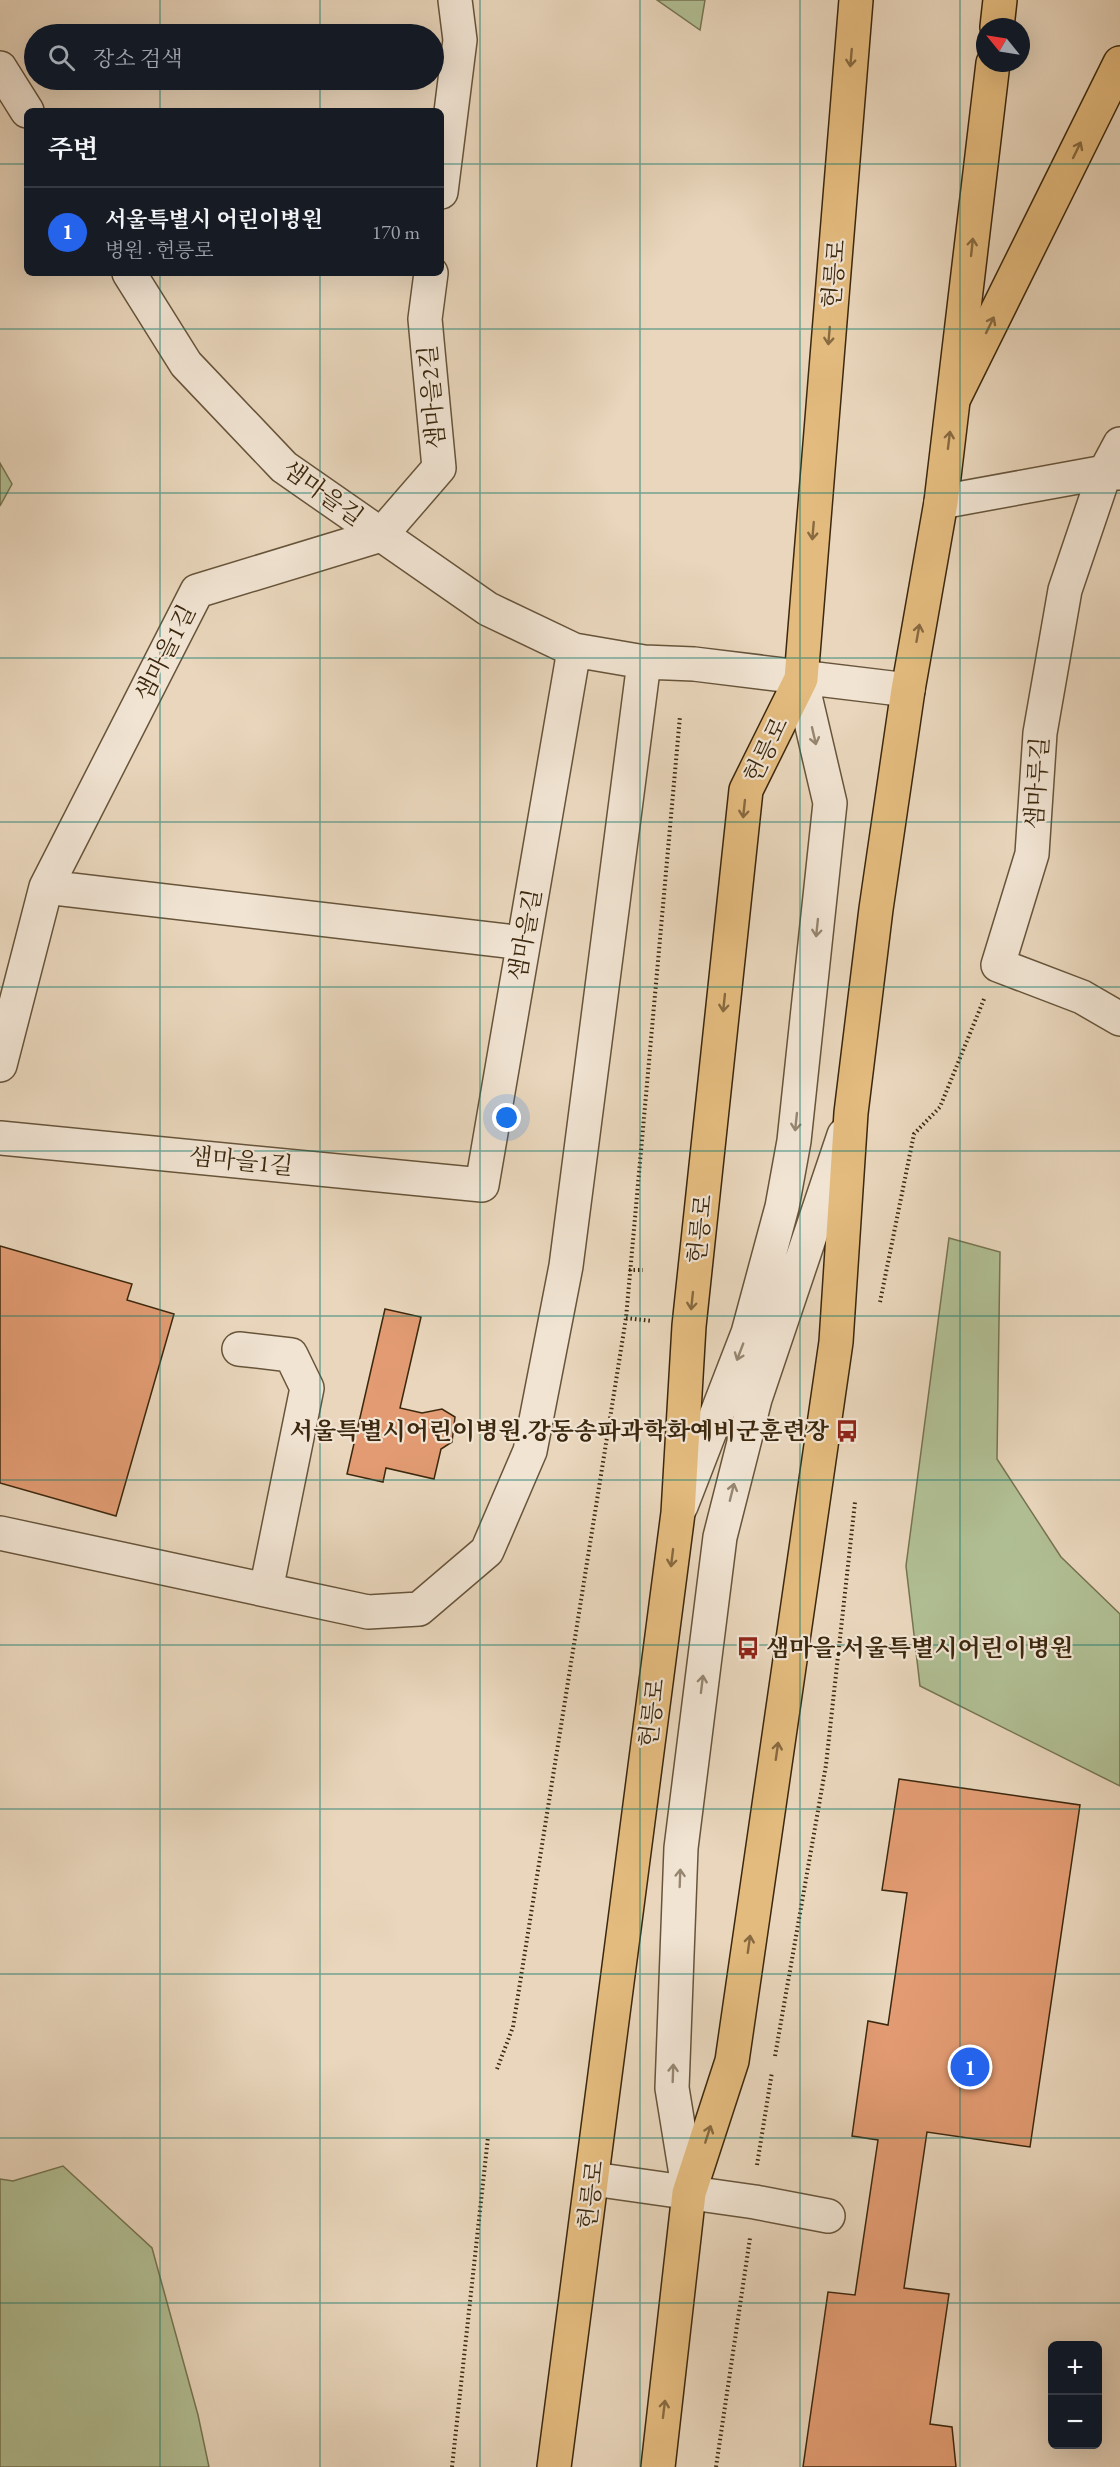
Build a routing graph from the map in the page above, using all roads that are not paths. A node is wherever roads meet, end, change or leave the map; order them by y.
1 (455, 0) edge
2 (856, 0) edge
3 (1000, 0) edge
4 (998, 18) edge
5 (1120, 63) edge
6 (0, 68) edge
7 (992, 72) edge
8 (25, 108) edge
9 (444, 168) edge
10 (131, 276) edge
11 (431, 276) edge
12 (955, 396) junction
13 (1115, 463) edge
14 (941, 502) junction
15 (381, 535) junction
16 (574, 650) junction
17 (644, 662) junction
18 (801, 679) junction
19 (908, 690) junction
20 (46, 887) junction
21 (523, 943) junction
22 (1120, 1019) edge
23 (0, 1065) edge
24 (852, 1113) junction
25 (0, 1138) edge
26 (482, 1185) joint
27 (239, 1349) dead end
28 (678, 1513) junction
29 (0, 1533) edge
30 (266, 1590) junction
31 (593, 2179) junction
32 (689, 2193) junction
33 (828, 2217) dead end
34 (555, 2467) edge
35 (658, 2467) edge

1 - 9 street
2 -> 18 main road, 헌릉로
3 - 4 main road
12 -> 5 main road
6 - 8 street
12 -> 7 main road
10 - 15 street, 샘마을길
11 - 15 street, 샘마을2길
14 -> 12 main road
13 - 14 street
13 - 22 street, 샘마루길
19 -> 14 main road
15 - 16 street, 샘마을길
15 - 20 street, 샘마을1길
16 - 17 street, 샘마을길
16 - 21 street, 샘마을길
17 - 18 street, 샘마을길
17 - 30 street
18 - 19 street, 샘마을길
18 -> 28 main road, 헌릉로
18 -> 28 street
19 - 24 main road
20 - 21 street
20 - 23 street, 샘마을1길
21 - 26 street, 샘마을길
32 -> 24 main road
32 -> 24 street
25 - 26 street, 샘마을1길
27 - 30 street
28 -> 31 main road, 헌릉로
29 - 30 street
31 - 32 street
31 - 34 main road, 헌릉로
32 - 33 street
35 -> 32 main road

